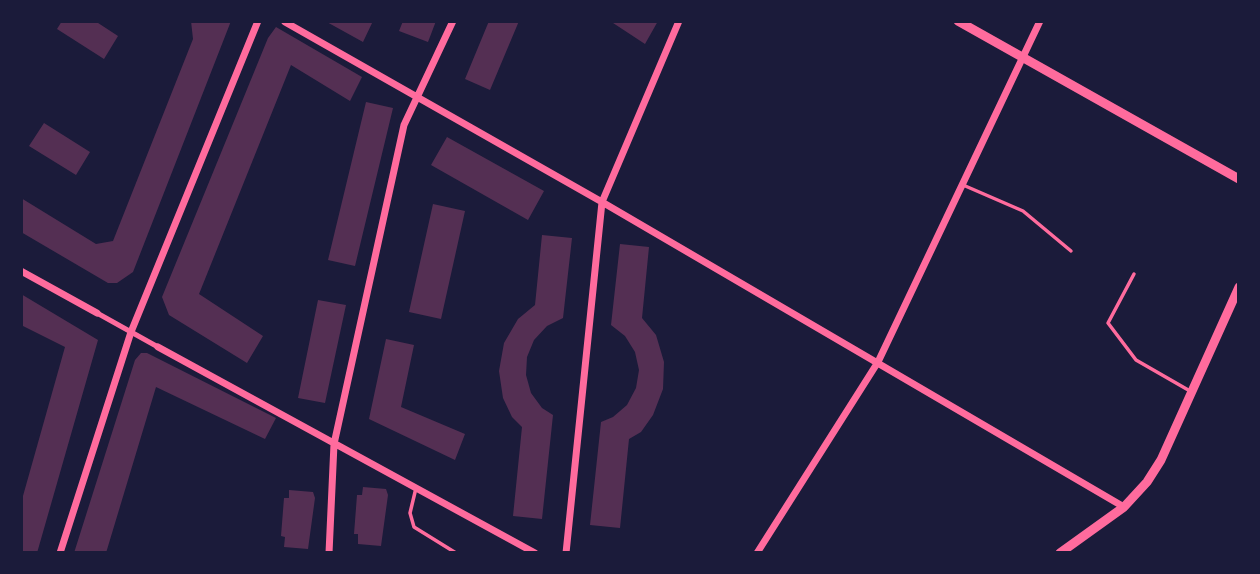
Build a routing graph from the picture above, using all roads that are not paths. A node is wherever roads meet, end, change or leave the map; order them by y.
1 (258, 21) edge
2 (453, 21) edge
3 (679, 21) edge
4 (958, 21) edge
5 (1040, 21) edge
6 (284, 22) edge
7 (1021, 57) junction
8 (416, 97) junction
9 (1239, 179) edge
10 (961, 184) junction
11 (602, 202) junction
12 (1071, 251) dead end
13 (21, 271) edge
14 (1134, 274) dead end
15 (1239, 287) edge
16 (97, 313) joint
17 (131, 332) junction
18 (158, 347) joint
19 (878, 362) junction
20 (1192, 392) junction
21 (334, 444) junction
22 (415, 488) junction
23 (1124, 507) junction
24 (60, 553) edge
25 (328, 553) edge
26 (456, 553) edge
27 (535, 553) edge
28 (566, 553) edge
29 (757, 553) edge
30 (1060, 553) edge

1 - 17 street
2 - 8 street
3 - 11 street
4 - 7 street
5 - 7 street
6 - 8 street
7 - 9 street
7 - 10 street
8 - 11 street
8 - 21 street
10 - 12 lane
10 - 19 street
11 - 19 street
11 - 28 street
13 - 16 street
14 - 20 lane
15 - 20 street
16 - 17 street
17 - 18 street
17 - 24 street
18 - 21 street
19 - 23 street
19 - 29 street
20 - 23 street
21 - 22 street
21 - 25 street
22 - 26 lane
22 - 27 street
23 - 30 street

